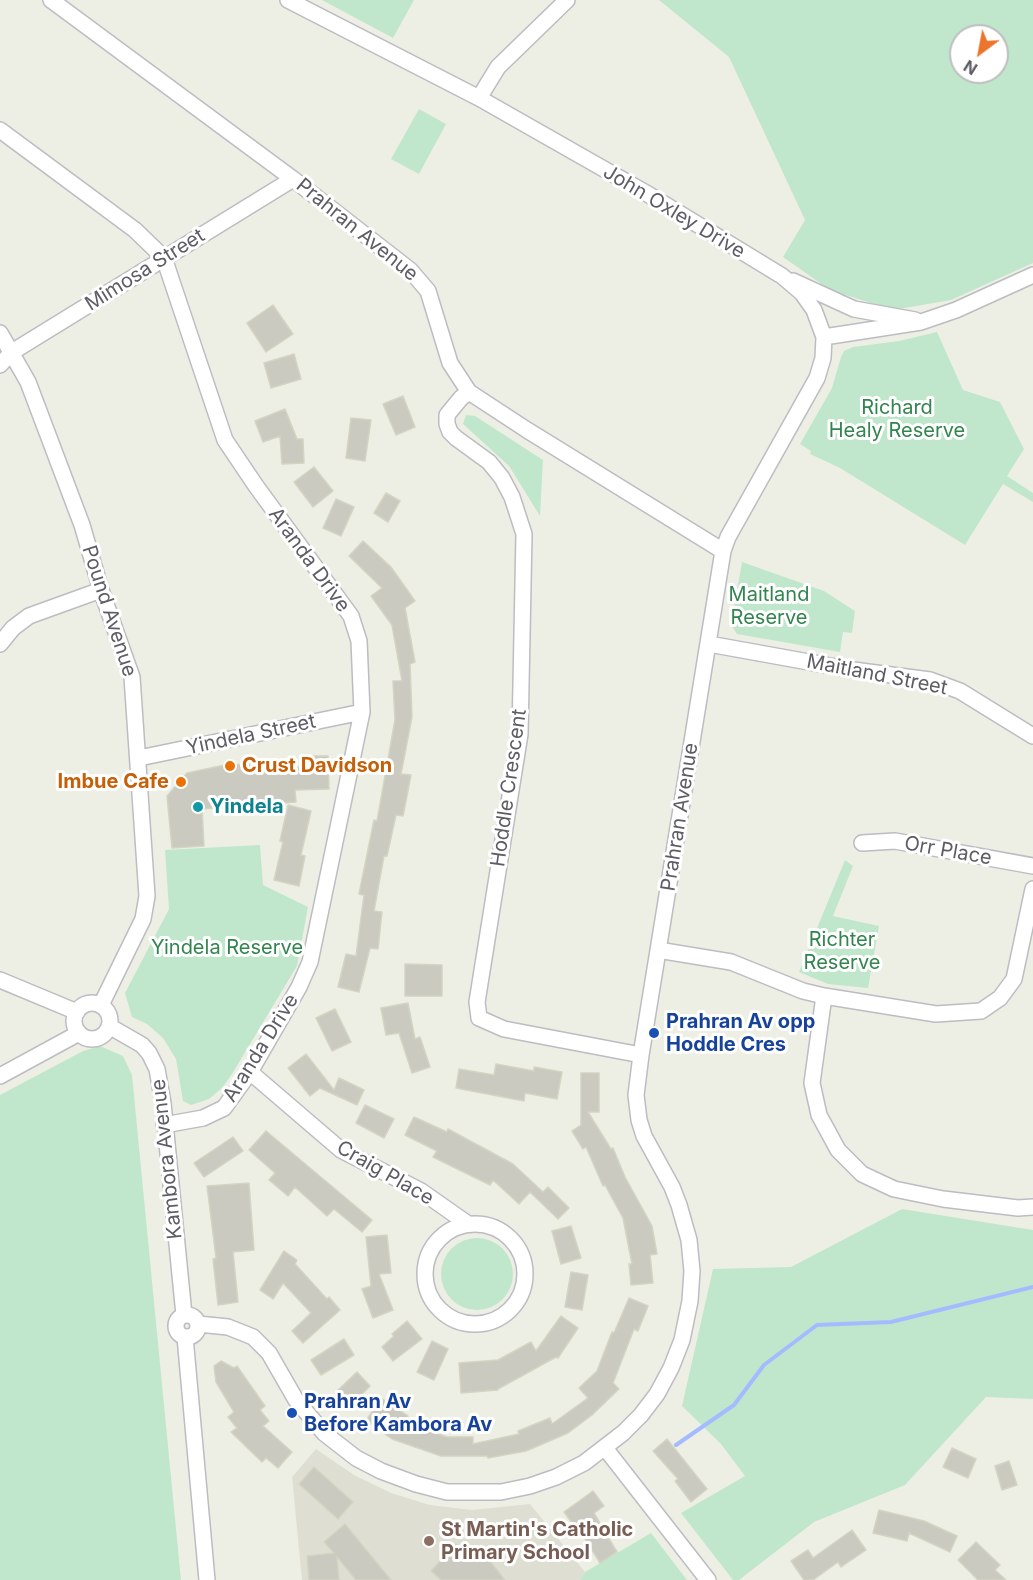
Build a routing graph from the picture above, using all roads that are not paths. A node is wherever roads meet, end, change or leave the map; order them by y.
1 (51, 0) edge
2 (288, 0) edge
3 (567, 0) edge
4 (479, 98) junction
5 (0, 130) edge
6 (293, 179) junction
7 (164, 258) junction
8 (1033, 275) edge
9 (782, 276) junction
10 (921, 322) junction
11 (0, 333) edge
12 (824, 337) junction
13 (12, 352) junction
14 (0, 365) edge
15 (469, 392) junction
16 (723, 551) junction
17 (101, 590) junction
18 (0, 645) edge
19 (709, 645) junction
20 (362, 712) junction
21 (1033, 736) edge
22 (139, 758) junction
23 (862, 843) dead end
24 (1033, 866) edge
25 (1033, 889) edge
26 (658, 950) junction
27 (0, 980) edge
28 (824, 996) junction
29 (101, 1005) junction
30 (77, 1012) junction
31 (110, 1026) junction
32 (79, 1033) junction
33 (640, 1055) junction
34 (250, 1072) junction
35 (0, 1076) edge
36 (164, 1125) junction
37 (1033, 1208) edge
38 (468, 1224) junction
39 (183, 1315) junction
40 (198, 1324) junction
41 (185, 1337) junction
42 (605, 1448) junction
43 (207, 1580) edge
44 (708, 1580) edge

1 - 6 street, Prahran Avenue
2 - 4 street, John Oxley Drive
3 - 4 street
4 - 9 street, John Oxley Drive
5 - 7 street, Aranda Drive
6 - 7 street, Mimosa Street
6 - 15 street, Prahran Avenue
7 - 13 street, Mimosa Street
7 - 20 street, Aranda Drive
8 - 10 street
9 - 10 street
9 - 12 street, John Oxley Drive
10 - 12 street
11 - 13 street, Pound Avenue
12 - 16 street, John Oxley Drive
13 - 14 street, Mimosa Street
13 - 17 street, Pound Avenue
15 - 16 street, Prahran Avenue
15 - 33 street, Hoddle Crescent
16 - 19 street, Prahran Avenue
17 - 18 street
17 - 22 street, Pound Avenue
19 - 21 street, Maitland Street
19 - 26 street, Prahran Avenue
20 - 22 street, Yindela Street
20 - 34 street, Aranda Drive
22 - 29 street, Pound Avenue
23 - 24 street, Orr Place
25 - 28 street
26 - 28 street
26 - 33 street, Prahran Avenue
27 - 30 street
28 - 37 street
29 - 30 street
29 - 31 street
30 - 32 street
31 - 32 street
31 - 36 street, Kambora Avenue
32 - 35 street
33 - 42 street, Prahran Avenue
34 - 36 street, Aranda Drive
34 - 38 street, Craig Place
36 - 39 street, Kambora Avenue
38 - 38 street, Craig Place
39 - 40 street
39 - 41 street
40 - 41 street
40 - 42 street, Prahran Avenue
41 - 43 street
42 - 44 street

